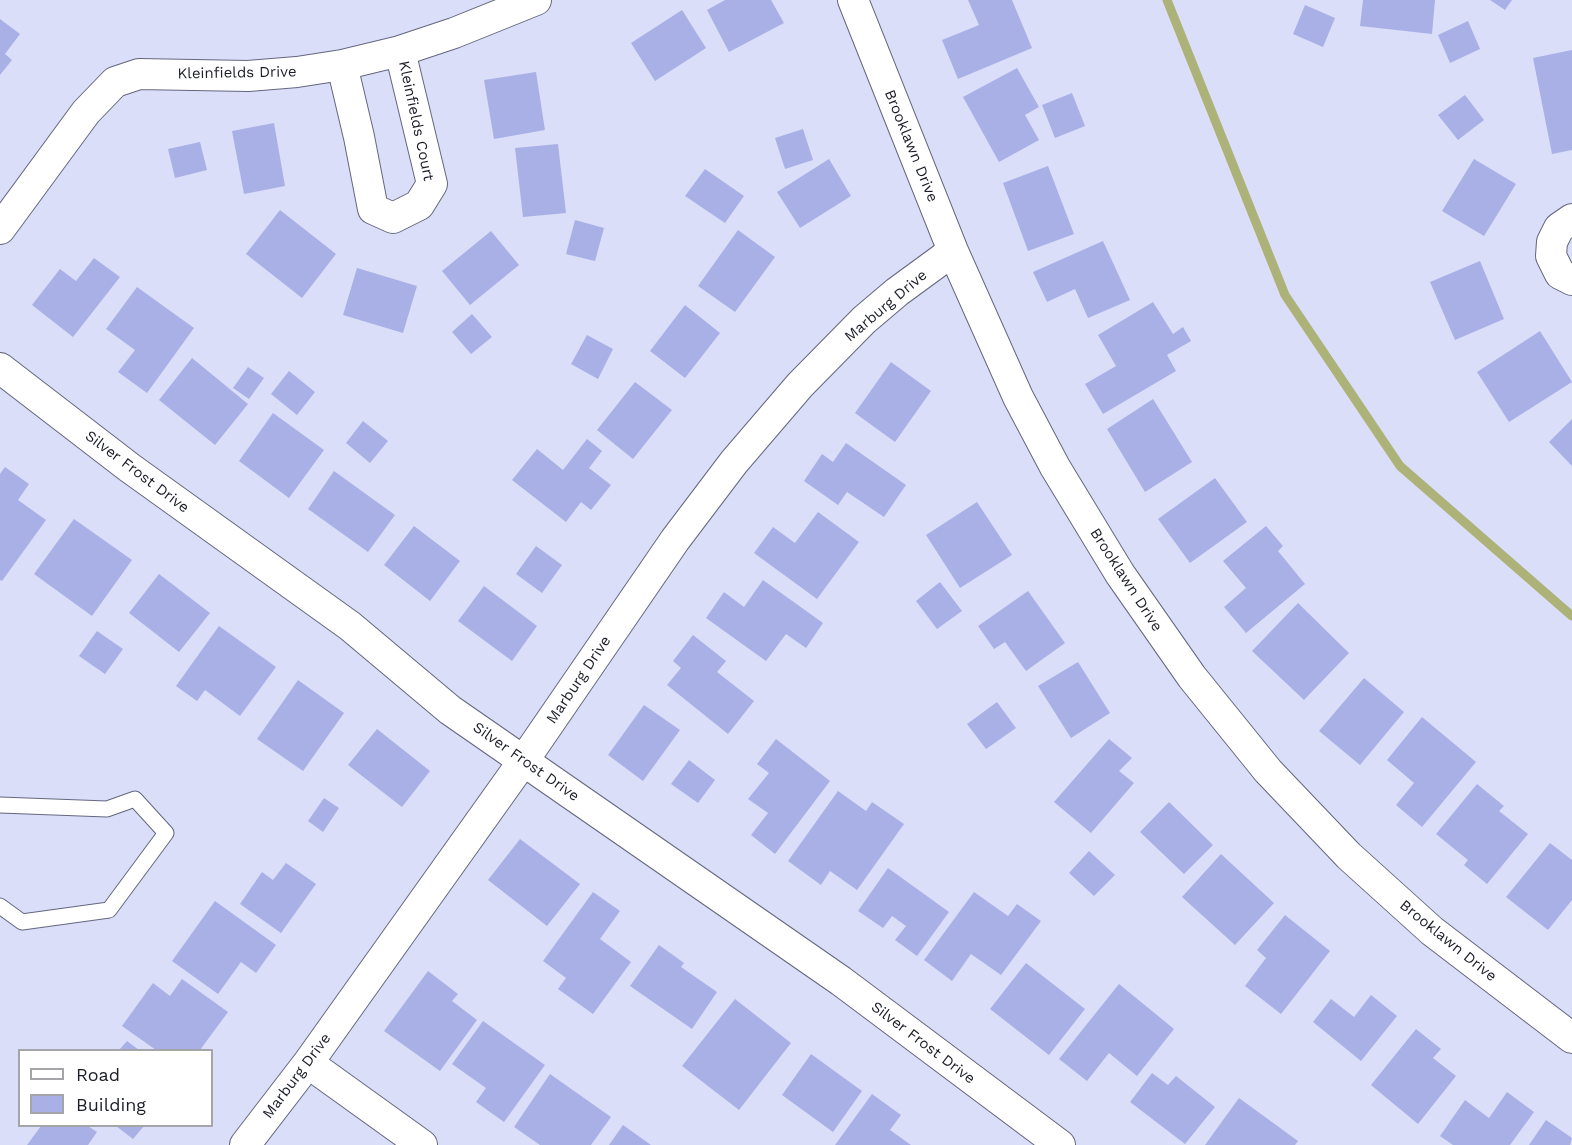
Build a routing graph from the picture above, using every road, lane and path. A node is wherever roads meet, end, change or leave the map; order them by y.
1 (536, 0) edge
2 (854, 0) edge
3 (400, 51) junction
4 (342, 65) junction
5 (1572, 219) edge
6 (0, 229) edge
7 (953, 251) junction
8 (1572, 279) edge
9 (0, 368) edge
10 (524, 760) junction
11 (0, 805) edge
12 (0, 906) edge
13 (1572, 1038) edge
14 (308, 1063) junction
15 (245, 1145) edge
16 (422, 1145) edge
17 (1060, 1145) edge

1 - 3 street, Kleinfields Drive
2 - 7 street, Brooklawn Drive
3 - 4 street, Kleinfields Drive
3 - 4 street, Kleinfields Court
4 - 6 street, Kleinfields Drive
5 - 8 street
7 - 10 street, Marburg Drive
7 - 13 street, Brooklawn Drive
9 - 10 street, Silver Frost Drive
10 - 14 street, Marburg Drive
10 - 17 street, Silver Frost Drive
11 - 12 lane
14 - 15 street, Marburg Drive
14 - 16 street

